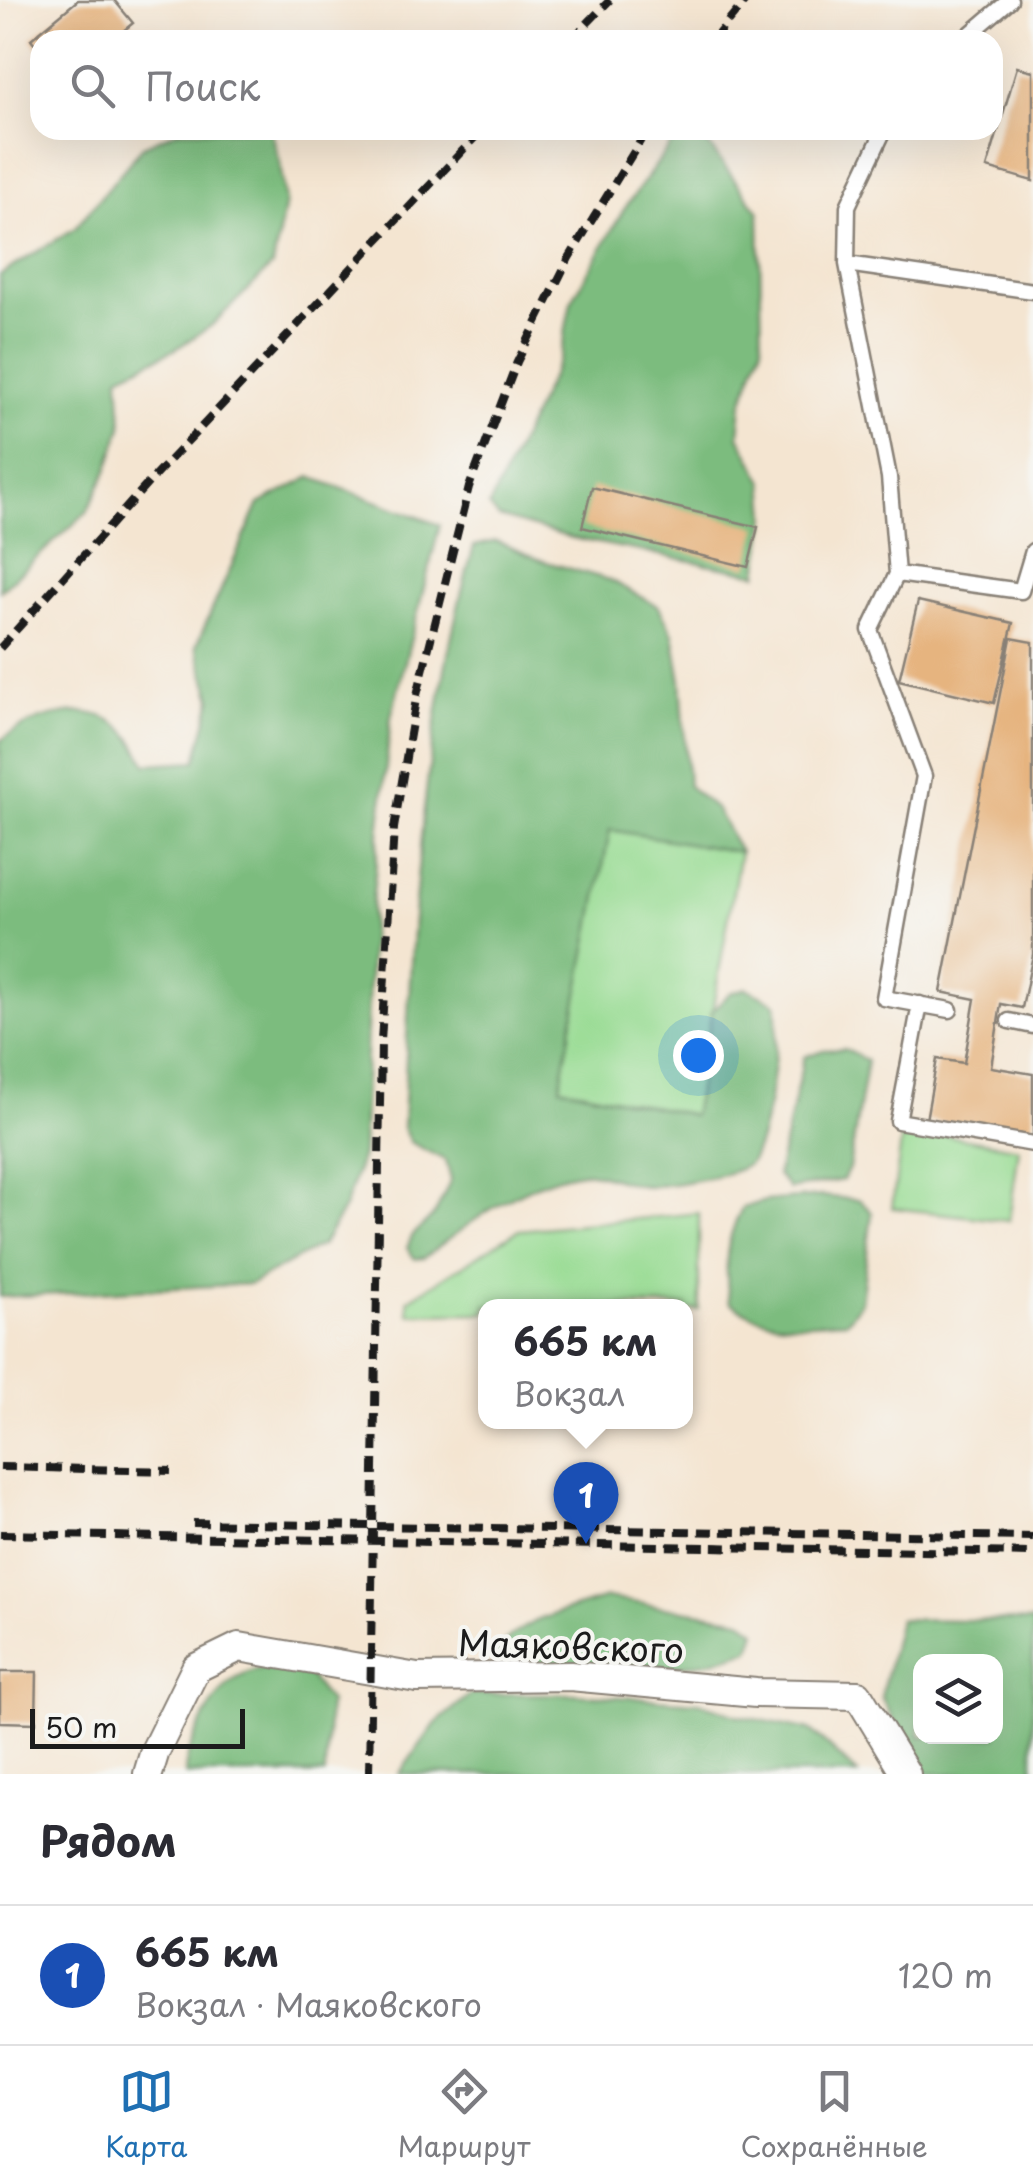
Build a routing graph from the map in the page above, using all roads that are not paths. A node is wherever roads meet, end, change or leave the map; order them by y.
1 (1010, 0) edge
2 (975, 30) edge
3 (879, 140) edge
4 (847, 264) junction
5 (1033, 291) edge
6 (1033, 551) edge
7 (897, 574) junction
8 (920, 1004) junction
9 (950, 1010) dead end
10 (1009, 1021) dead end
11 (1033, 1026) edge
12 (1033, 1144) edge
13 (148, 1774) edge
14 (906, 1774) edge

1 - 2 lane
3 - 4 lane
4 - 5 lane
4 - 7 lane
6 - 7 lane
7 - 8 lane
8 - 9 lane
8 - 12 lane
10 - 11 lane
13 - 14 street, Маяковского

